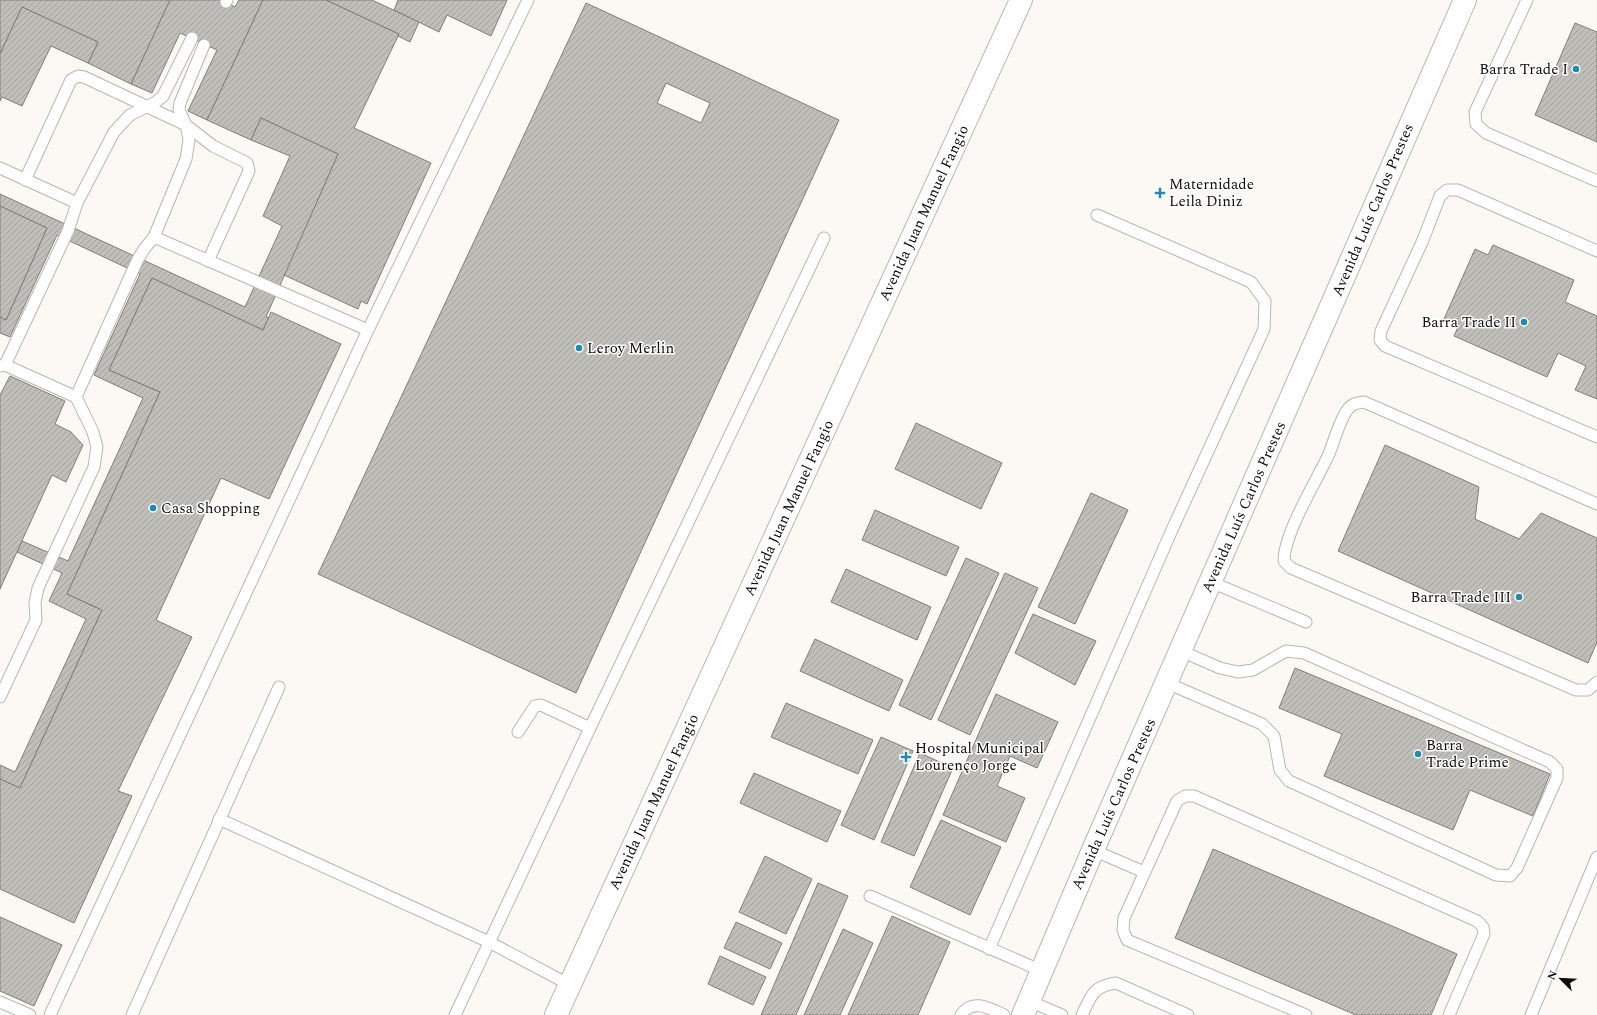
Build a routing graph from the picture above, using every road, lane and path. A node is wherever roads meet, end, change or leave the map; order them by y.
1 (528, 0) edge
2 (1021, 0) edge
3 (1465, 0) edge
4 (1527, 0) edge
5 (192, 38) dead end
6 (204, 44) dead end
7 (149, 106) junction
8 (186, 125) junction
9 (0, 168) edge
10 (25, 180) junction
11 (1597, 180) edge
12 (77, 203) junction
13 (1097, 215) dead end
14 (154, 237) junction
15 (824, 238) dead end
16 (1597, 251) edge
17 (208, 261) junction
18 (368, 330) junction
19 (3, 366) edge
20 (76, 397) junction
21 (1597, 437) edge
22 (1597, 504) edge
23 (1211, 582) junction
24 (1306, 622) dead end
25 (1181, 650) junction
26 (1597, 682) edge
27 (1167, 683) junction
28 (279, 687) dead end
29 (0, 698) edge
30 (590, 728) junction
31 (518, 732) dead end
32 (219, 819) junction
33 (1093, 850) junction
34 (1597, 857) edge
35 (1144, 872) junction
36 (870, 896) dead end
37 (489, 942) junction
38 (989, 949) junction
39 (1042, 971) junction
40 (570, 985) junction
41 (0, 1002) edge
42 (1026, 1008) edge
43 (30, 1015) edge
44 (50, 1015) edge
45 (132, 1015) edge
46 (455, 1015) edge
47 (556, 1015) edge
48 (961, 1015) edge
49 (1004, 1015) edge
50 (1062, 1015) edge
51 (1082, 1015) edge
52 (1188, 1015) edge
53 (1306, 1015) edge
54 (1449, 1015) edge
55 (1531, 1015) edge

1 - 18 lane
2 - 40 street, Avenida Juan Manuel Fangio
3 - 23 street, Avenida Luís Carlos Prestes
4 - 11 lane
5 - 7 lane
6 - 8 lane
7 - 8 lane
7 - 10 lane
7 - 12 lane
8 - 14 lane
8 - 17 lane
9 - 10 lane
10 - 12 lane
12 - 19 lane
13 - 38 lane
14 - 17 lane
14 - 20 lane
15 - 30 lane
16 - 21 lane
17 - 18 lane
18 - 44 lane
19 - 20 lane
20 - 29 lane
22 - 26 lane
23 - 24 lane
23 - 25 street, Avenida Luís Carlos Prestes
25 - 27 street, Avenida Luís Carlos Prestes
25 - 27 lane
27 - 33 street, Avenida Luís Carlos Prestes
28 - 32 lane
30 - 31 lane
30 - 37 lane
32 - 37 lane
32 - 45 lane
33 - 35 lane
33 - 39 street, Avenida Luís Carlos Prestes
34 - 55 lane
35 - 53 lane
35 - 54 lane
36 - 38 lane
37 - 40 lane
37 - 46 lane
38 - 39 lane
39 - 42 street, Avenida Luís Carlos Prestes
40 - 47 street, Avenida Juan Manuel Fangio
41 - 43 lane
42 - 50 lane
48 - 49 lane
51 - 52 lane

